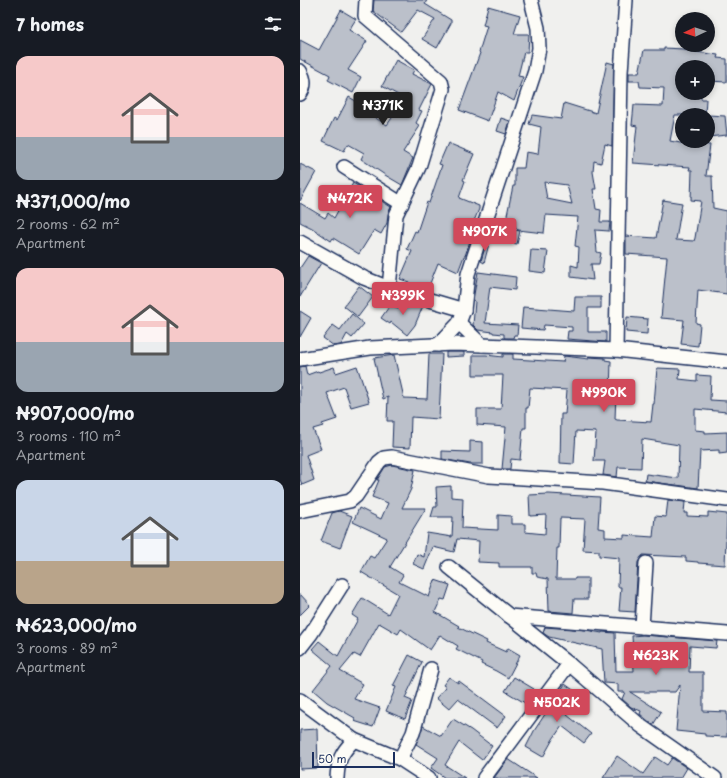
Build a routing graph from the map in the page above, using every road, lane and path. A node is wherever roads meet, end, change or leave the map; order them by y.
1 (366, 0) edge
2 (532, 0) edge
3 (626, 0) edge
4 (300, 71) edge
5 (300, 94) edge
6 (344, 167) dead end
7 (402, 204) junction
8 (300, 242) edge
9 (389, 288) junction
10 (464, 310) junction
11 (459, 323) junction
12 (438, 345) junction
13 (482, 345) junction
14 (616, 350) junction
15 (300, 360) edge
16 (727, 362) edge
17 (727, 500) edge
18 (300, 511) edge
19 (646, 563) dead end
20 (449, 567) dead end
21 (342, 585) dead end
22 (509, 616) junction
23 (642, 627) junction
24 (727, 634) edge
25 (300, 648) edge
26 (569, 664) junction
27 (430, 669) dead end
28 (300, 700) edge
29 (354, 740) junction
30 (400, 759) junction
31 (337, 778) edge
32 (429, 778) edge
33 (484, 778) edge
34 (715, 778) edge

1 - 7 street
2 - 10 street
3 - 14 street
4 - 5 street
6 - 7 street
7 - 9 street
8 - 9 street
9 - 10 street
10 - 11 street
11 - 12 street
11 - 13 street
12 - 13 street
12 - 15 street
13 - 14 street
14 - 16 street
17 - 18 street
19 - 23 street
20 - 22 street
21 - 25 street
22 - 23 street
22 - 26 street
23 - 24 street
26 - 33 street
26 - 34 street
27 - 30 street
28 - 29 street
29 - 30 street
29 - 31 street
30 - 32 street

